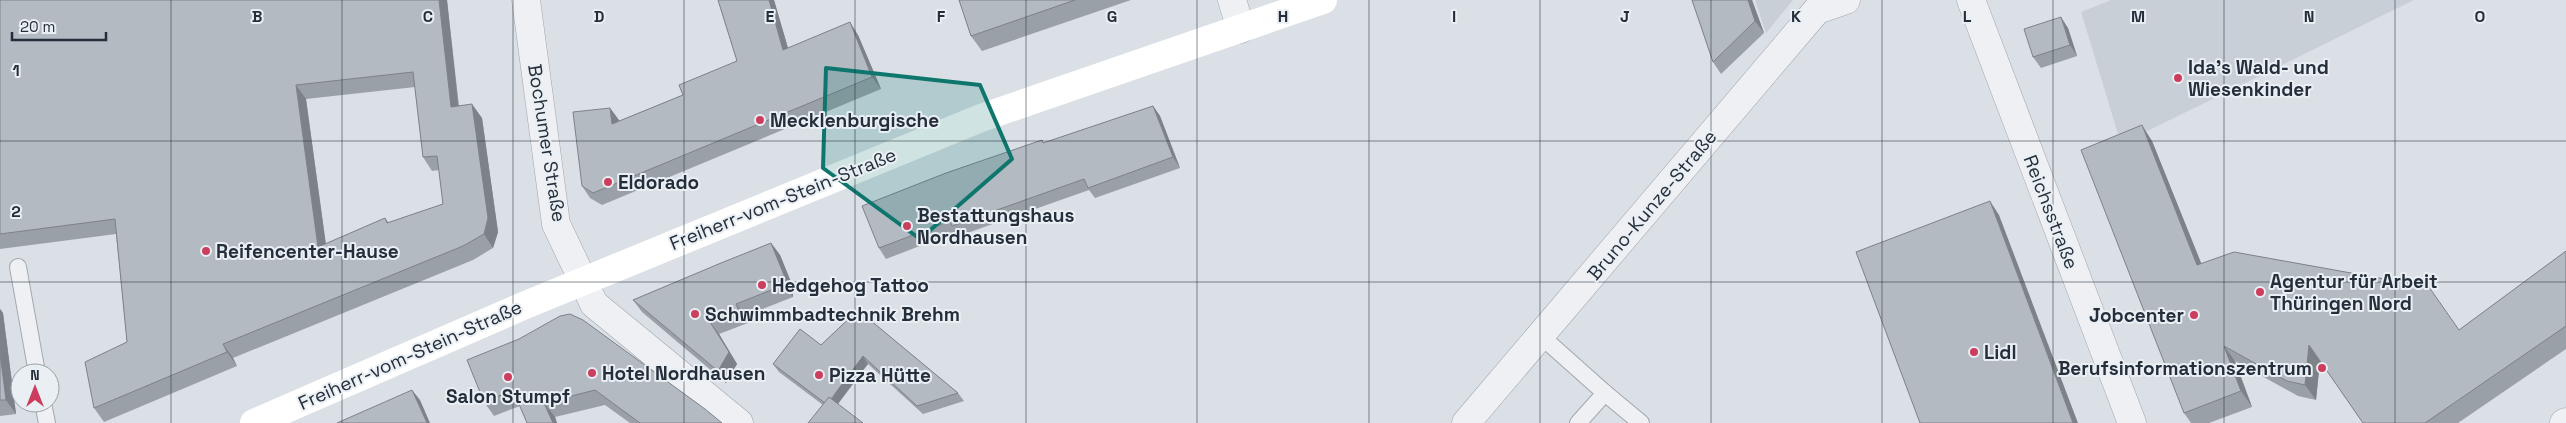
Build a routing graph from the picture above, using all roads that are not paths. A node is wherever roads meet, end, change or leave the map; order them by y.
1 (526, 0) edge
2 (1232, 0) edge
3 (1323, 0) edge
4 (1846, 0) edge
5 (1971, 0) edge
6 (1241, 29) junction
7 (18, 268) dead end
8 (583, 281) junction
9 (1540, 336) junction
10 (36, 363) edge
11 (1605, 393) junction
12 (254, 423) edge
13 (739, 423) edge
14 (1466, 423) edge
15 (1578, 423) edge
16 (1641, 423) edge
17 (2132, 423) edge

1 - 8 street, Bochumer Straße
2 - 6 street
3 - 6 main road, Freiherr-vom-Stein-Straße
4 - 9 street, Bruno-Kunze-Straße
5 - 17 street, Reichsstraße
6 - 8 main road, Freiherr-vom-Stein-Straße
7 - 10 lane
8 - 12 main road, Freiherr-vom-Stein-Straße
8 - 13 street, Bochumer Straße
9 - 11 lane
9 - 14 street, Bruno-Kunze-Straße
11 - 15 lane
11 - 16 lane

